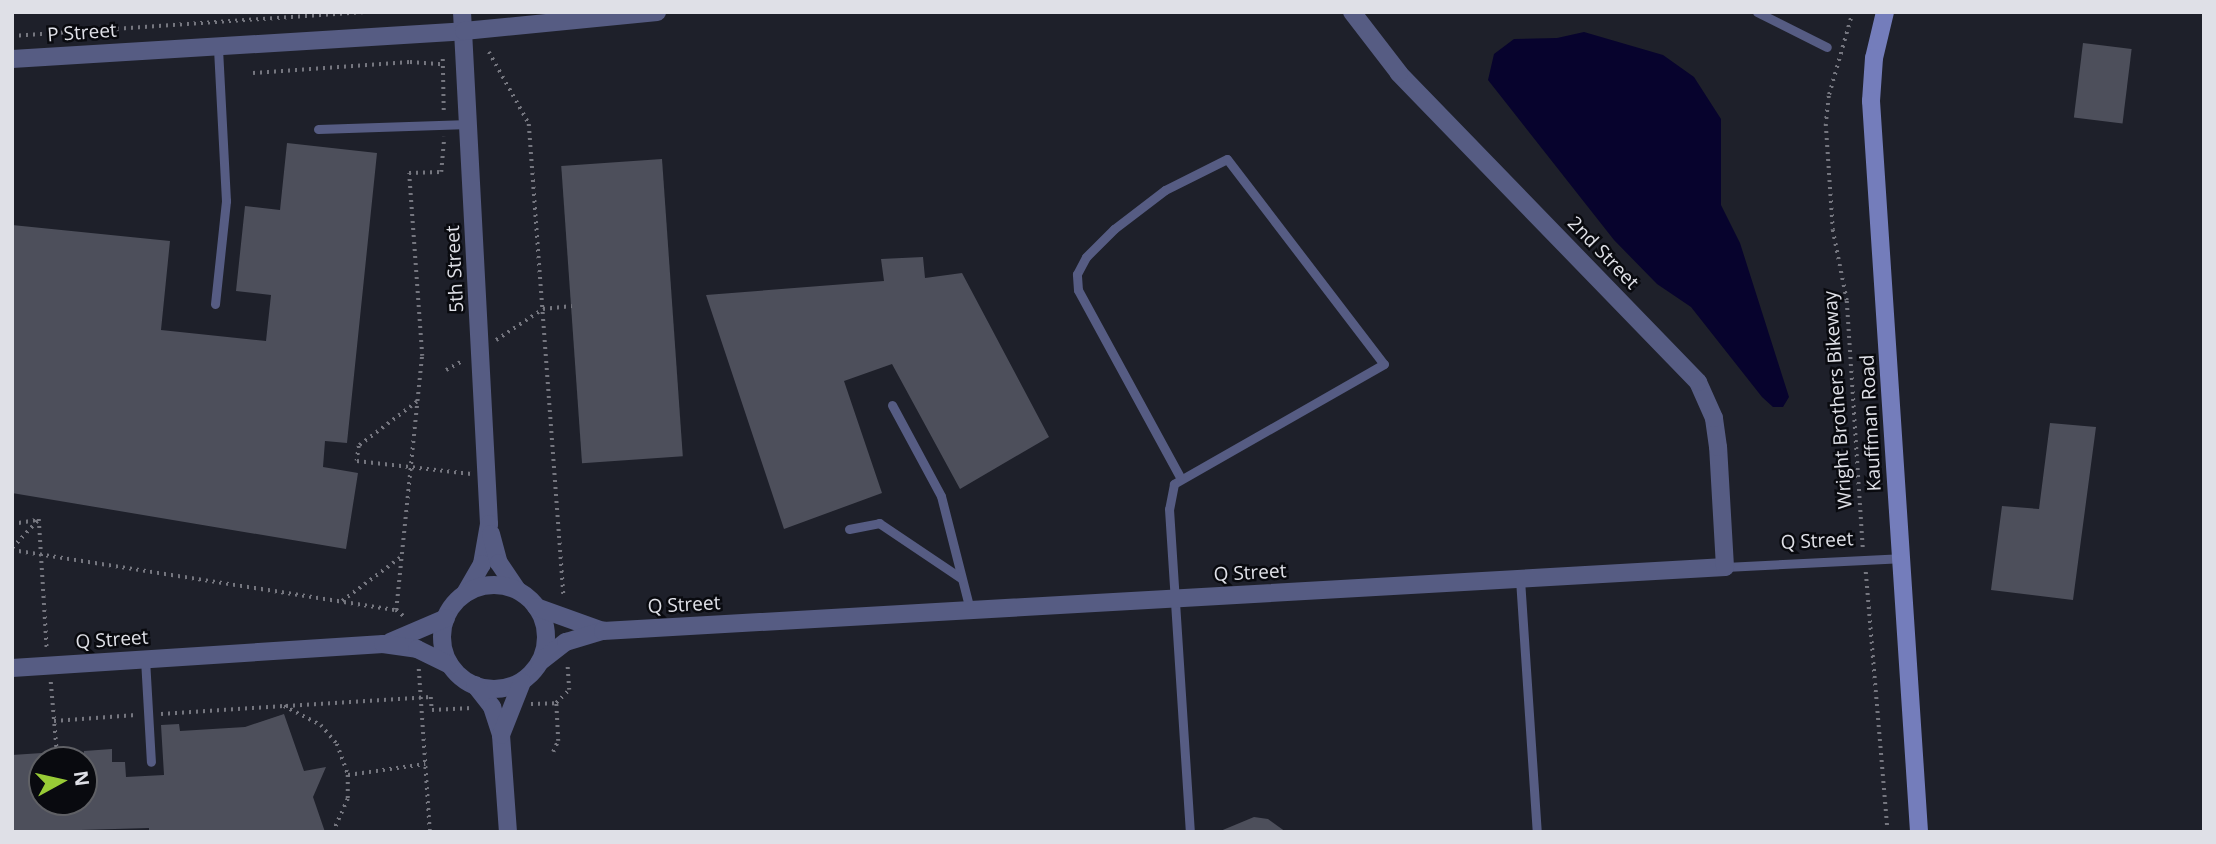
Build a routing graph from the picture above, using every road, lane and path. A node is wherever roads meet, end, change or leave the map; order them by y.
1 (365, 12) edge
2 (463, 12) edge
3 (657, 12) edge
4 (1352, 12) edge
5 (1757, 12) edge
6 (1853, 12) edge
7 (1885, 12) edge
8 (464, 32) junction
9 (12, 36) edge
10 (218, 46) junction
11 (1827, 47) dead end
12 (489, 52) dead end
13 (12, 59) edge
14 (253, 73) dead end
15 (468, 124) junction
16 (445, 127) junction
17 (318, 129) dead end
18 (215, 304) dead end
19 (572, 306) dead end
20 (543, 309) junction
21 (418, 401) junction
22 (892, 405) dead end
23 (411, 466) junction
24 (486, 476) junction
25 (1180, 477) junction
26 (39, 519) junction
27 (12, 524) edge
28 (489, 524) junction
29 (849, 529) dead end
30 (12, 549) edge
31 (40, 554) junction
32 (401, 557) junction
33 (1900, 558) junction
34 (1865, 560) junction
35 (1725, 567) junction
36 (961, 578) junction
37 (1520, 579) junction
38 (517, 590) junction
39 (465, 594) junction
40 (1173, 599) junction
41 (342, 601) junction
42 (564, 602) dead end
43 (536, 607) junction
44 (970, 610) junction
45 (446, 618) junction
46 (603, 631) junction
47 (383, 644) junction
48 (567, 658) dead end
49 (145, 659) junction
50 (540, 662) junction
51 (419, 663) dead end
52 (48, 665) junction
53 (450, 665) junction
54 (12, 667) edge
55 (522, 682) junction
56 (475, 685) junction
57 (556, 703) junction
58 (522, 705) dead end
59 (284, 706) junction
60 (481, 708) dead end
61 (148, 714) junction
62 (54, 721) junction
63 (501, 735) junction
64 (56, 746) edge
65 (552, 752) dead end
66 (151, 762) dead end
67 (425, 764) junction
68 (348, 775) junction
69 (332, 832) edge
70 (430, 832) edge
71 (508, 832) edge
72 (1190, 832) edge
73 (1536, 832) edge
74 (1888, 832) edge
75 (1919, 832) edge

1 - 9 path
2 - 8 street, 5th Street
3 - 8 street, P Street
4 - 35 street, 2nd Street
5 - 11 lane
6 - 34 path, Wright Brothers Bikeway
7 - 33 main road, Kauffman Road
8 - 10 street, P Street
8 - 15 street, 5th Street
10 - 13 street, P Street
10 - 18 lane
12 - 20 path
14 - 16 path
15 - 16 lane
15 - 24 street, 5th Street
16 - 17 lane
16 - 21 path
19 - 20 path
20 - 42 path
21 - 23 path
21 - 23 path
22 - 36 lane
23 - 24 path
23 - 32 path
24 - 28 street, 5th Street
25 - 25 lane
25 - 40 lane
26 - 27 path
26 - 30 path
26 - 31 path
28 - 38 street, 5th Street
28 - 39 street, 5th Street
29 - 36 lane
30 - 31 path
31 - 41 path
31 - 52 path
32 - 41 path
32 - 41 path
33 - 34 lane, Q Street
33 - 75 main road, Kauffman Road
34 - 35 lane, Q Street
34 - 74 path, Wright Brothers Bikeway
35 - 37 street, Q Street
36 - 44 lane
37 - 40 street, Q Street
37 - 73 lane
38 - 39 street
38 - 43 street
39 - 45 street
40 - 44 street, Q Street
40 - 72 lane
43 - 46 street, Q Street
43 - 50 street
44 - 46 street, Q Street
45 - 47 street, Q Street
45 - 53 street
46 - 50 street, Q Street
47 - 49 street, Q Street
47 - 53 street, Q Street
48 - 57 path
49 - 52 street, Q Street
49 - 61 lane
50 - 55 street
51 - 67 path
52 - 54 street, Q Street
52 - 62 path
53 - 56 street
55 - 56 street
55 - 63 street
56 - 63 street
57 - 58 path
57 - 65 path
59 - 60 path
59 - 61 path
59 - 68 path
61 - 62 path
61 - 66 lane
62 - 64 path
63 - 71 street
67 - 68 path
67 - 70 path
68 - 69 path

